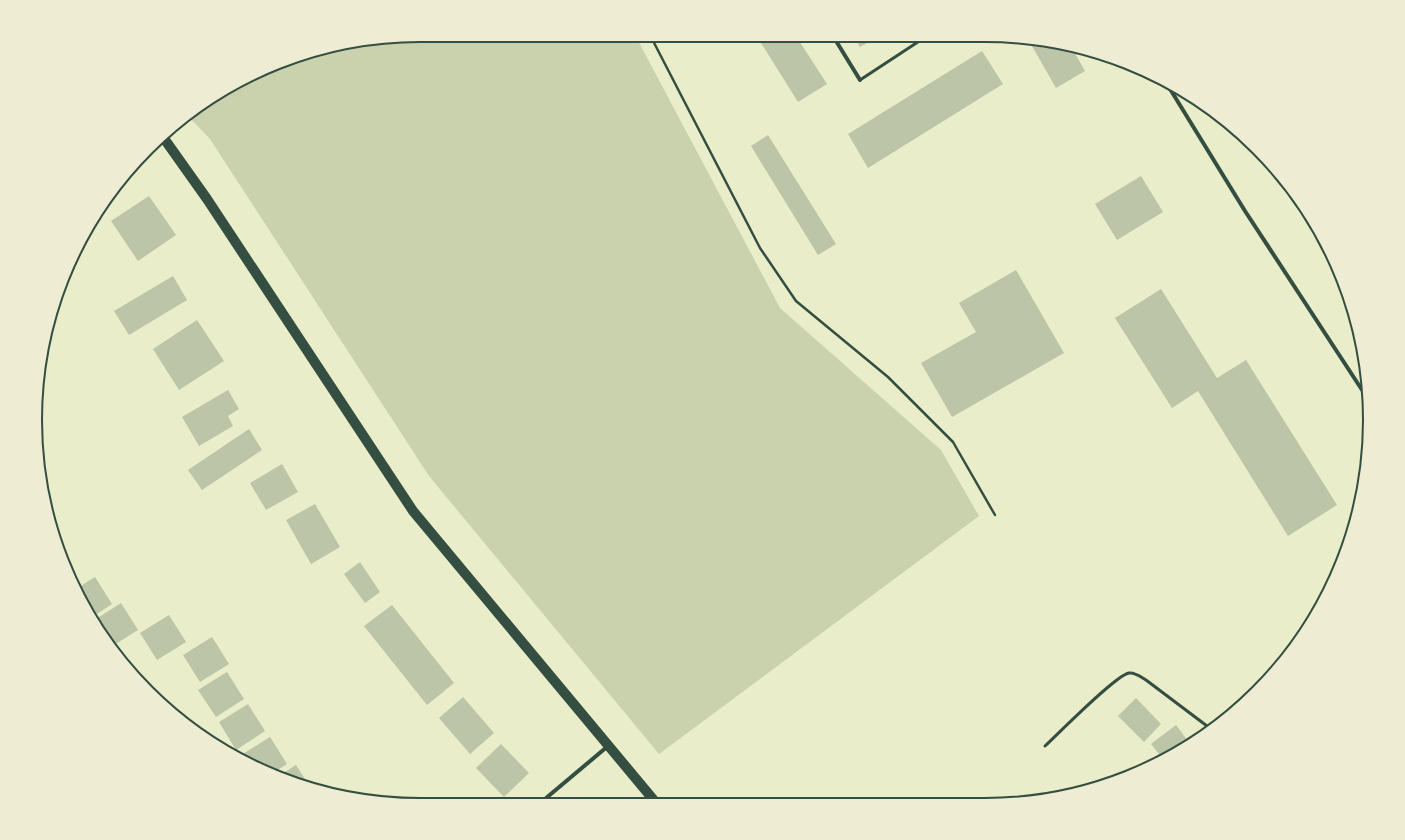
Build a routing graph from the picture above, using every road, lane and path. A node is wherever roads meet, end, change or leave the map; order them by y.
1 (654, 42) edge
2 (837, 42) edge
3 (918, 42) edge
4 (860, 80) joint
5 (1172, 92) edge
6 (166, 141) edge
7 (1362, 389) edge
8 (995, 516) dead end
9 (1206, 726) edge
10 (609, 746) junction
11 (1045, 746) dead end
12 (546, 798) edge
13 (652, 798) edge

1 - 8 path
2 - 4 street
3 - 4 lane
5 - 7 street
6 - 10 main road
9 - 11 lane
10 - 12 street
10 - 13 main road

